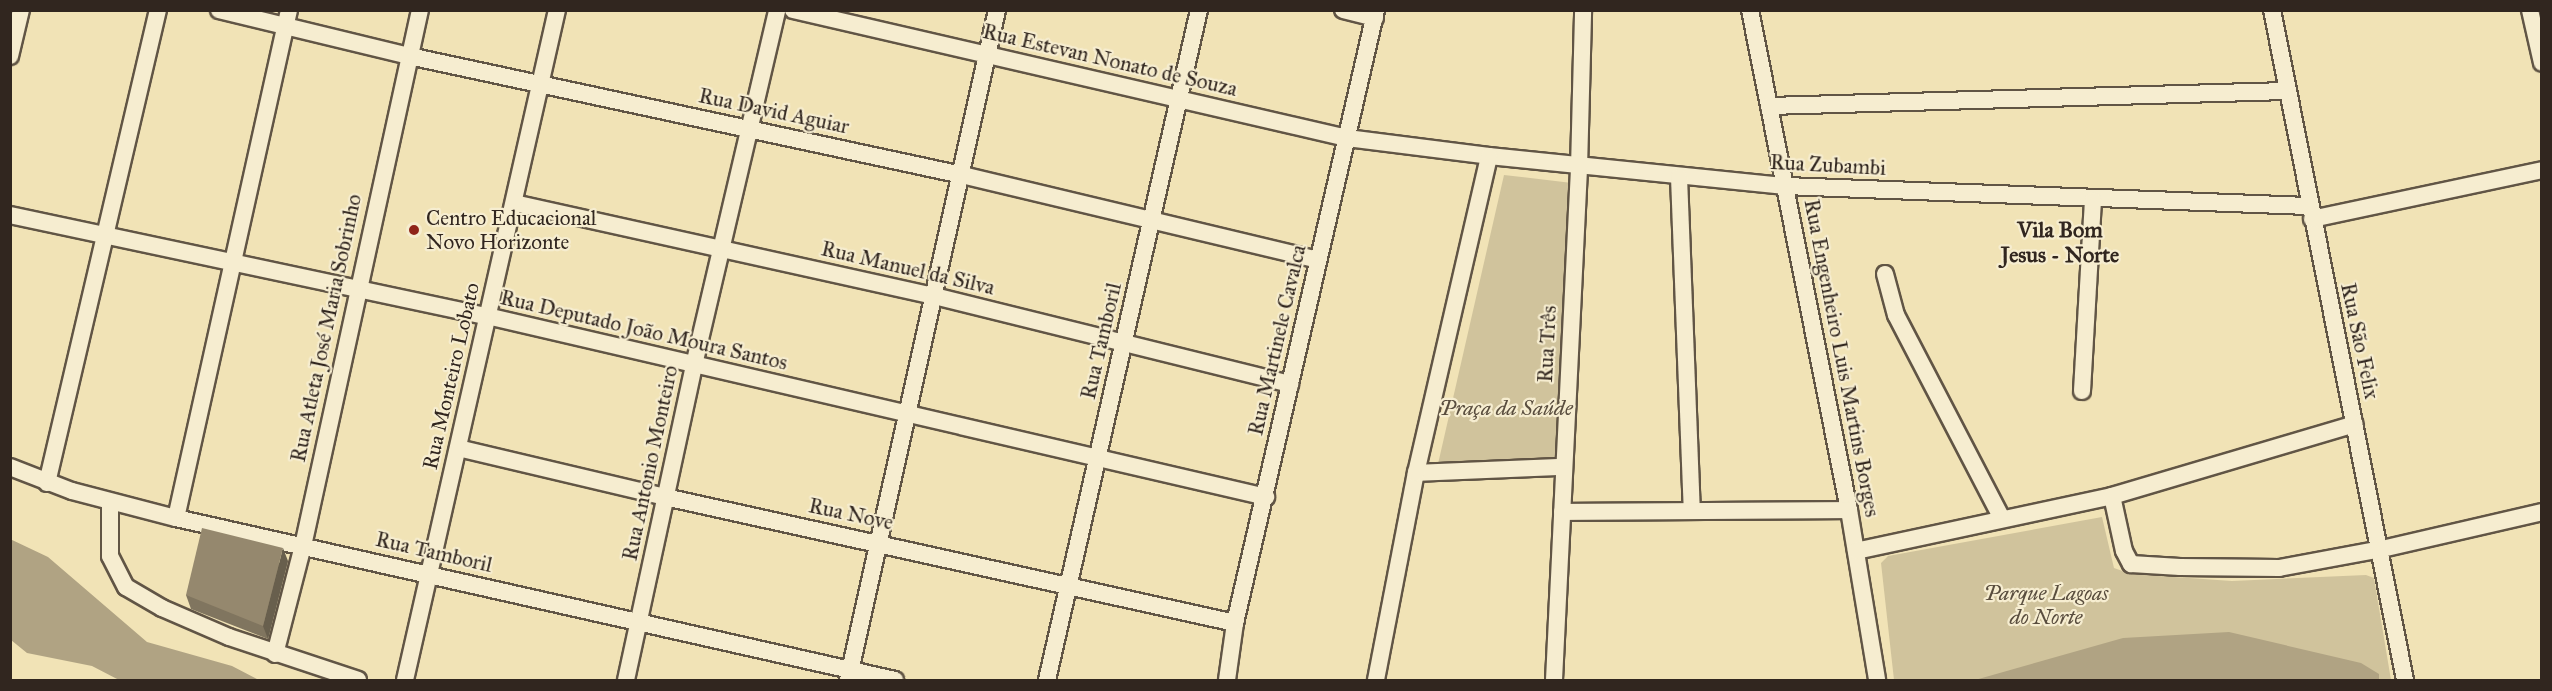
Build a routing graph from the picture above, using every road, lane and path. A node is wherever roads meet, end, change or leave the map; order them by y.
1 (21, 10) edge
2 (158, 10) edge
3 (219, 10) edge
4 (420, 10) edge
5 (557, 10) edge
6 (777, 10) edge
7 (793, 10) edge
8 (998, 10) edge
9 (1199, 10) edge
10 (1343, 10) edge
11 (1583, 10) edge
12 (1750, 10) edge
13 (2272, 10) edge
14 (2530, 10) edge
15 (1375, 14) edge
16 (288, 18) edge
17 (10, 56) edge
18 (409, 56) junction
19 (986, 56) junction
20 (2541, 63) edge
21 (540, 83) junction
22 (2287, 91) junction
23 (1178, 98) junction
24 (1769, 106) junction
25 (749, 128) junction
26 (1347, 138) junction
27 (1489, 156) junction
28 (1579, 168) junction
29 (2541, 170) edge
30 (962, 175) junction
31 (1679, 177) junction
32 (1785, 186) junction
33 (2092, 200) junction
34 (514, 203) junction
35 (2310, 212) junction
36 (10, 215) edge
37 (1151, 223) junction
38 (108, 236) junction
39 (722, 249) junction
40 (1318, 260) junction
41 (235, 261) junction
42 (1885, 274) dead end
43 (357, 287) junction
44 (934, 296) junction
45 (487, 316) junction
46 (1123, 342) junction
47 (694, 365) junction
48 (1290, 384) junction
49 (2082, 391) dead end
50 (907, 414) junction
51 (2355, 424) junction
52 (458, 448) junction
53 (1098, 456) junction
54 (10, 467) edge
55 (1563, 467) junction
56 (1416, 473) junction
57 (47, 483) junction
58 (2112, 496) junction
59 (665, 497) junction
60 (1266, 497) junction
61 (110, 501) junction
62 (1849, 510) junction
63 (1562, 512) junction
64 (1692, 512) junction
65 (2541, 512) edge
66 (176, 518) junction
67 (2002, 519) junction
68 (879, 543) junction
69 (303, 546) junction
70 (2382, 549) junction
71 (1856, 551) junction
72 (428, 574) junction
73 (1067, 585) junction
74 (639, 622) junction
75 (1236, 623) junction
76 (275, 654) junction
77 (849, 676) edge
78 (2405, 680) edge
79 (358, 681) edge
80 (405, 681) edge
81 (626, 681) edge
82 (895, 681) edge
83 (1047, 681) edge
84 (1227, 681) edge
85 (1376, 681) edge
86 (1554, 681) edge
87 (1877, 681) edge

1 - 17 street
2 - 38 street
3 - 16 street, Rua David Aguiar
4 - 18 street, Rua Atleta José Maria Sobrinho
5 - 21 street, Rua Monteiro Lobato
6 - 25 street, Rua Antonio Monteiro
7 - 19 street, Rua Estevan Nonato de Souza
8 - 19 street
9 - 23 street, Rua Tamboril
10 - 15 street
11 - 28 street, Rua Três
12 - 24 street, Rua Engenheiro Luis Martins Borges
13 - 22 street, Rua São Felix
14 - 20 street
15 - 26 street, Rua Martinele Cavalca
16 - 18 street, Rua David Aguiar
16 - 41 street
18 - 21 street, Rua David Aguiar
18 - 43 street, Rua Atleta José Maria Sobrinho
19 - 23 street, Rua Estevan Nonato de Souza
19 - 30 street
21 - 25 street, Rua David Aguiar
21 - 34 street, Rua Monteiro Lobato
22 - 24 street
22 - 35 street, Rua São Felix
23 - 26 street, Rua Estevan Nonato de Souza
23 - 37 street, Rua Tamboril
24 - 32 street, Rua Engenheiro Luis Martins Borges
25 - 30 street, Rua David Aguiar
25 - 39 street, Rua Antonio Monteiro
26 - 27 street, Rua Zubambi
26 - 40 street, Rua Martinele Cavalca
27 - 28 street, Rua Zubambi
27 - 56 street
28 - 31 street, Rua Zubambi
28 - 55 street, Rua Três
29 - 35 street, Rua Zubambi
30 - 37 street, Rua David Aguiar
30 - 44 street
31 - 32 street, Rua Zubambi
31 - 64 street
32 - 33 street, Rua Zubambi
32 - 62 street, Rua Engenheiro Luis Martins Borges
33 - 35 street, Rua Zubambi
33 - 49 street
34 - 39 street, Rua Manuel da Silva
34 - 45 street, Rua Monteiro Lobato
35 - 51 street, Rua São Felix
36 - 38 street, Rua Deputado João Moura Santos
37 - 40 street, Rua David Aguiar
37 - 46 street, Rua Tamboril
38 - 41 street, Rua Deputado João Moura Santos
38 - 57 street
39 - 44 street, Rua Manuel da Silva
39 - 47 street, Rua Antonio Monteiro
40 - 48 street, Rua Martinele Cavalca
41 - 43 street, Rua Deputado João Moura Santos
41 - 66 street
42 - 67 street
43 - 45 street, Rua Deputado João Moura Santos
43 - 69 street, Rua Atleta José Maria Sobrinho
44 - 46 street, Rua Manuel da Silva
44 - 50 street
45 - 47 street, Rua Deputado João Moura Santos
45 - 52 street, Rua Monteiro Lobato
46 - 48 street, Rua Manuel da Silva
46 - 53 street, Rua Tamboril
47 - 50 street, Rua Deputado João Moura Santos
47 - 59 street, Rua Antonio Monteiro
48 - 60 street, Rua Martinele Cavalca
50 - 53 street, Rua Deputado João Moura Santos
50 - 68 street
51 - 58 street
51 - 70 street, Rua São Felix
52 - 59 street, Rua Nove
52 - 72 street, Rua Monteiro Lobato
53 - 60 street, Rua Deputado João Moura Santos
53 - 73 street, Rua Tamboril
54 - 57 street, Rua Tamboril
55 - 56 street
55 - 63 street, Rua Três
56 - 85 street
57 - 61 street, Rua Tamboril
58 - 67 street
58 - 70 street
59 - 68 street, Rua Nove
59 - 74 street, Rua Antonio Monteiro
60 - 75 street, Rua Martinele Cavalca
61 - 66 street, Rua Tamboril
61 - 76 street
62 - 64 street
62 - 71 street, Rua Engenheiro Luis Martins Borges
63 - 64 street
63 - 86 street, Rua Três
65 - 70 street
66 - 69 street, Rua Tamboril
67 - 71 street
68 - 73 street, Rua Nove
68 - 77 street
69 - 72 street, Rua Tamboril
69 - 76 street, Rua Atleta José Maria Sobrinho
70 - 78 street, Rua São Felix
71 - 87 street, Rua Engenheiro Luis Martins Borges
72 - 74 street, Rua Tamboril
72 - 80 street, Rua Monteiro Lobato
73 - 75 street, Rua Nove
73 - 83 street, Rua Tamboril
74 - 77 street, Rua Tamboril
74 - 81 street, Rua Antonio Monteiro
75 - 84 street, Rua Martinele Cavalca
76 - 79 street
77 - 82 street, Rua Tamboril

